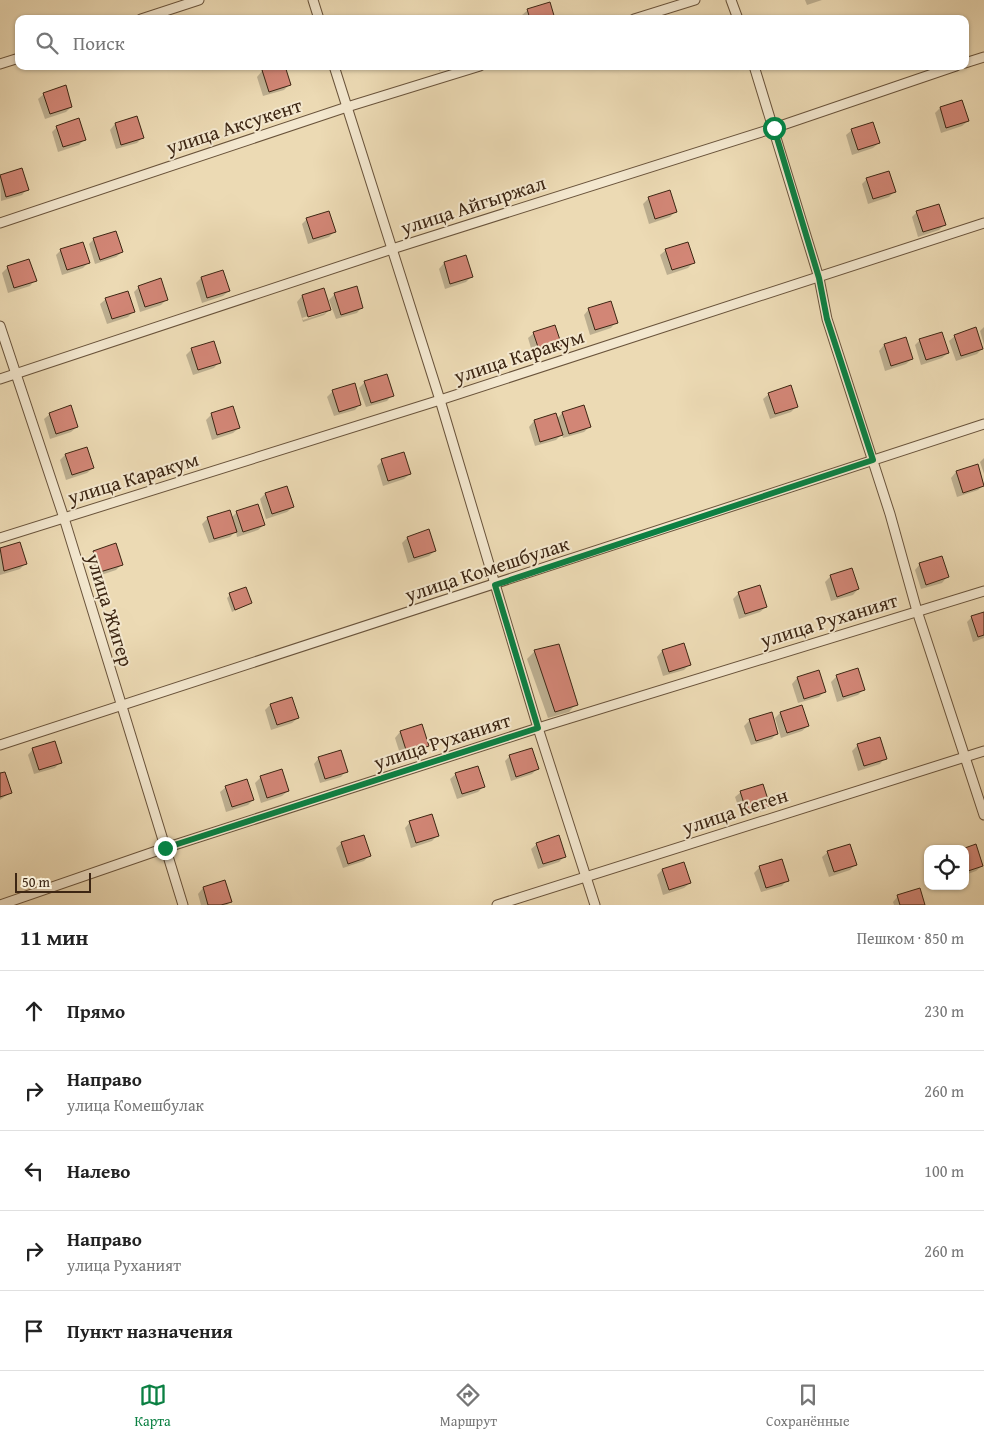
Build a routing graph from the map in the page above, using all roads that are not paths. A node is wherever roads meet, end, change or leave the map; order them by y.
1 (199, 0) edge
2 (313, 0) edge
3 (695, 0) edge
4 (732, 0) edge
5 (153, 15) edge
6 (318, 15) edge
7 (647, 15) edge
8 (737, 15) edge
9 (984, 57) edge
10 (15, 59) edge
11 (969, 62) edge
12 (0, 64) edge
13 (335, 70) edge
14 (467, 70) edge
15 (755, 70) edge
16 (944, 70) edge
17 (346, 107) junction
18 (774, 128) junction
19 (0, 223) edge
20 (984, 223) edge
21 (392, 249) junction
22 (819, 278) junction
23 (0, 326) edge
24 (14, 374) junction
25 (0, 379) edge
26 (440, 400) junction
27 (984, 424) edge
28 (873, 460) junction
29 (64, 518) junction
30 (0, 538) edge
31 (495, 585) junction
32 (984, 591) edge
33 (917, 611) junction
34 (120, 706) junction
35 (538, 728) junction
36 (0, 745) edge
37 (984, 751) edge
38 (965, 757) junction
39 (984, 815) edge
40 (165, 848) junction
41 (585, 877) junction
42 (0, 905) edge
43 (183, 905) edge
44 (497, 905) edge
45 (595, 905) edge

1 - 5 street
2 - 6 street
3 - 7 street
4 - 8 street
9 - 11 street
10 - 12 street
13 - 17 street
14 - 17 street, улица Аксукент
15 - 18 street
16 - 18 street, улица Айгыржал
17 - 19 street, улица Аксукент
17 - 21 street
18 - 21 street, улица Айгыржал
18 - 22 street
20 - 22 street, улица Каракум
21 - 24 street, улица Айгыржал
21 - 26 street
22 - 26 street, улица Каракум
22 - 28 street
23 - 24 street, улица Жигер
24 - 25 street, улица Айгыржал
24 - 29 street, улица Жигер
26 - 29 street, улица Каракум
26 - 31 street
27 - 28 street, улица Комешбулак
28 - 31 street, улица Комешбулак
28 - 33 street
29 - 30 street, улица Каракум
29 - 34 street, улица Жигер
31 - 34 street, улица Комешбулак
31 - 35 street
32 - 33 street, улица Руханият
33 - 35 street, улица Руханият
33 - 38 street
34 - 36 street, улица Комешбулак
34 - 40 street, улица Жигер
35 - 40 street, улица Руханият
35 - 41 street
37 - 38 street, улица Кеген
38 - 39 street
38 - 41 street, улица Кеген
40 - 42 street, улица Руханият
40 - 43 street, улица Жигер
41 - 44 street, улица Кеген
41 - 45 street

